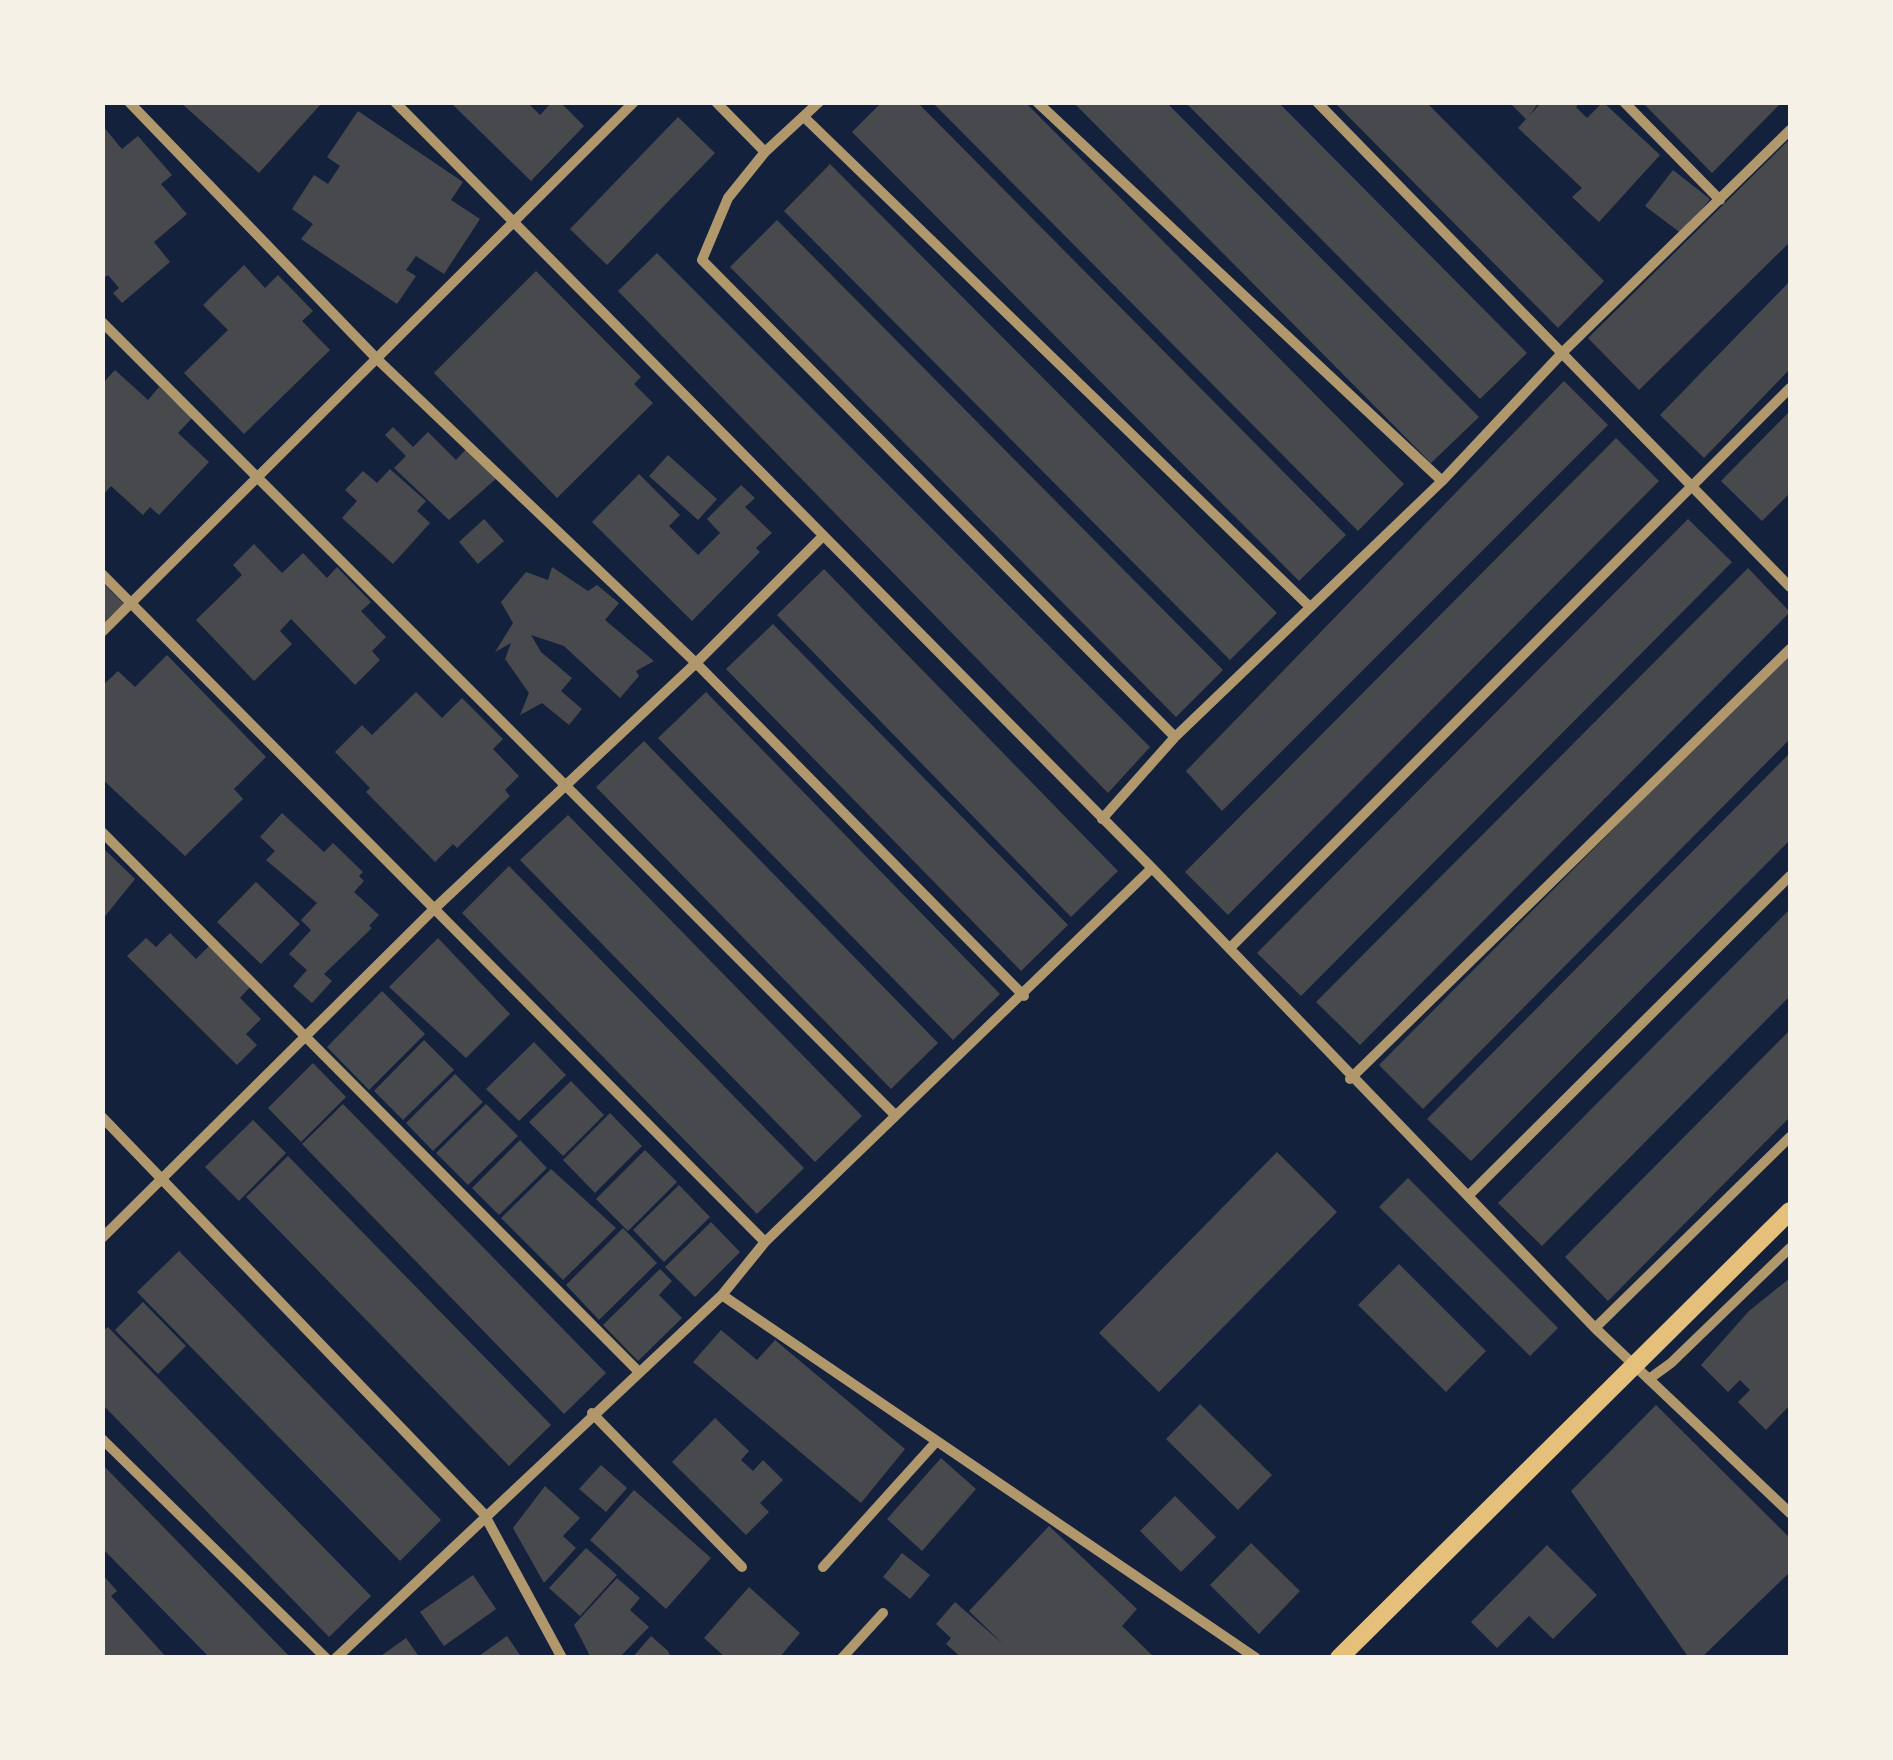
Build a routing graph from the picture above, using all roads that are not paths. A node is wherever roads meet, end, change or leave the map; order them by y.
1 (129, 102) edge
2 (395, 102) edge
3 (634, 102) edge
4 (716, 102) edge
5 (819, 102) edge
6 (1038, 102) edge
7 (1316, 102) edge
8 (1624, 102) edge
9 (804, 117) junction
10 (1790, 130) edge
11 (766, 152) junction
12 (1720, 200) junction
13 (516, 222) junction
14 (102, 322) edge
15 (1564, 351) junction
16 (377, 358) junction
17 (1790, 388) edge
18 (256, 480) junction
19 (1442, 481) junction
20 (1690, 484) junction
21 (822, 537) junction
22 (102, 574) edge
23 (1790, 587) edge
24 (131, 603) junction
25 (1310, 607) junction
26 (102, 632) edge
27 (1790, 649) edge
28 (696, 663) junction
29 (1176, 737) junction
30 (567, 785) junction
31 (1102, 818) junction
32 (102, 832) edge
33 (1152, 868) junction
34 (1790, 876) edge
35 (434, 909) junction
36 (1230, 948) junction
37 (1024, 996) junction
38 (304, 1038) junction
39 (1350, 1078) junction
40 (895, 1115) junction
41 (102, 1117) edge
42 (1790, 1138) edge
43 (161, 1179) junction
44 (1468, 1196) junction
45 (1790, 1211) edge
46 (102, 1238) edge
47 (765, 1242) junction
48 (1790, 1248) edge
49 (722, 1295) junction
50 (1595, 1328) junction
51 (1634, 1365) junction
52 (637, 1370) junction
53 (1649, 1379) junction
54 (592, 1413) junction
55 (102, 1439) edge
56 (935, 1443) junction
57 (1790, 1493) edge
58 (1780, 1503) junction
59 (1790, 1512) edge
60 (484, 1514) junction
61 (742, 1567) dead end
62 (822, 1567) dead end
63 (883, 1613) dead end
64 (326, 1658) edge
65 (336, 1658) edge
66 (562, 1658) edge
67 (842, 1658) edge
68 (1256, 1658) edge
69 (1339, 1658) edge

1 - 16 street
2 - 13 street
3 - 13 street
4 - 11 street
5 - 9 street
6 - 19 street
7 - 15 street
8 - 12 street
9 - 11 street
9 - 25 street
10 - 12 street
11 - 29 street
12 - 15 street
13 - 16 street
13 - 21 street
14 - 18 street
15 - 19 street
15 - 20 street
16 - 18 street
16 - 28 street
17 - 20 street
18 - 24 street
18 - 30 street
19 - 25 street
20 - 23 street
20 - 36 street
21 - 28 street
21 - 31 street
22 - 24 street
24 - 26 street
24 - 35 street
25 - 29 street
27 - 39 street
28 - 30 street
28 - 37 street
29 - 31 street
30 - 35 street
30 - 40 street
31 - 33 street
32 - 38 street
33 - 36 street
33 - 37 street
34 - 44 street
35 - 38 street
35 - 47 street
36 - 39 street
37 - 40 street
38 - 43 street
38 - 52 street
39 - 44 street
40 - 47 street
41 - 43 street
42 - 50 street
43 - 46 street
43 - 60 street
44 - 50 street
45 - 51 main road
47 - 49 street
48 - 53 street
49 - 52 street
49 - 56 street
50 - 51 street
51 - 53 street
51 - 69 main road
52 - 54 street
53 - 58 street
54 - 60 street
54 - 61 street
55 - 64 street
56 - 62 street
56 - 68 street
57 - 58 street
58 - 59 street
60 - 65 street
60 - 66 street
63 - 67 street

